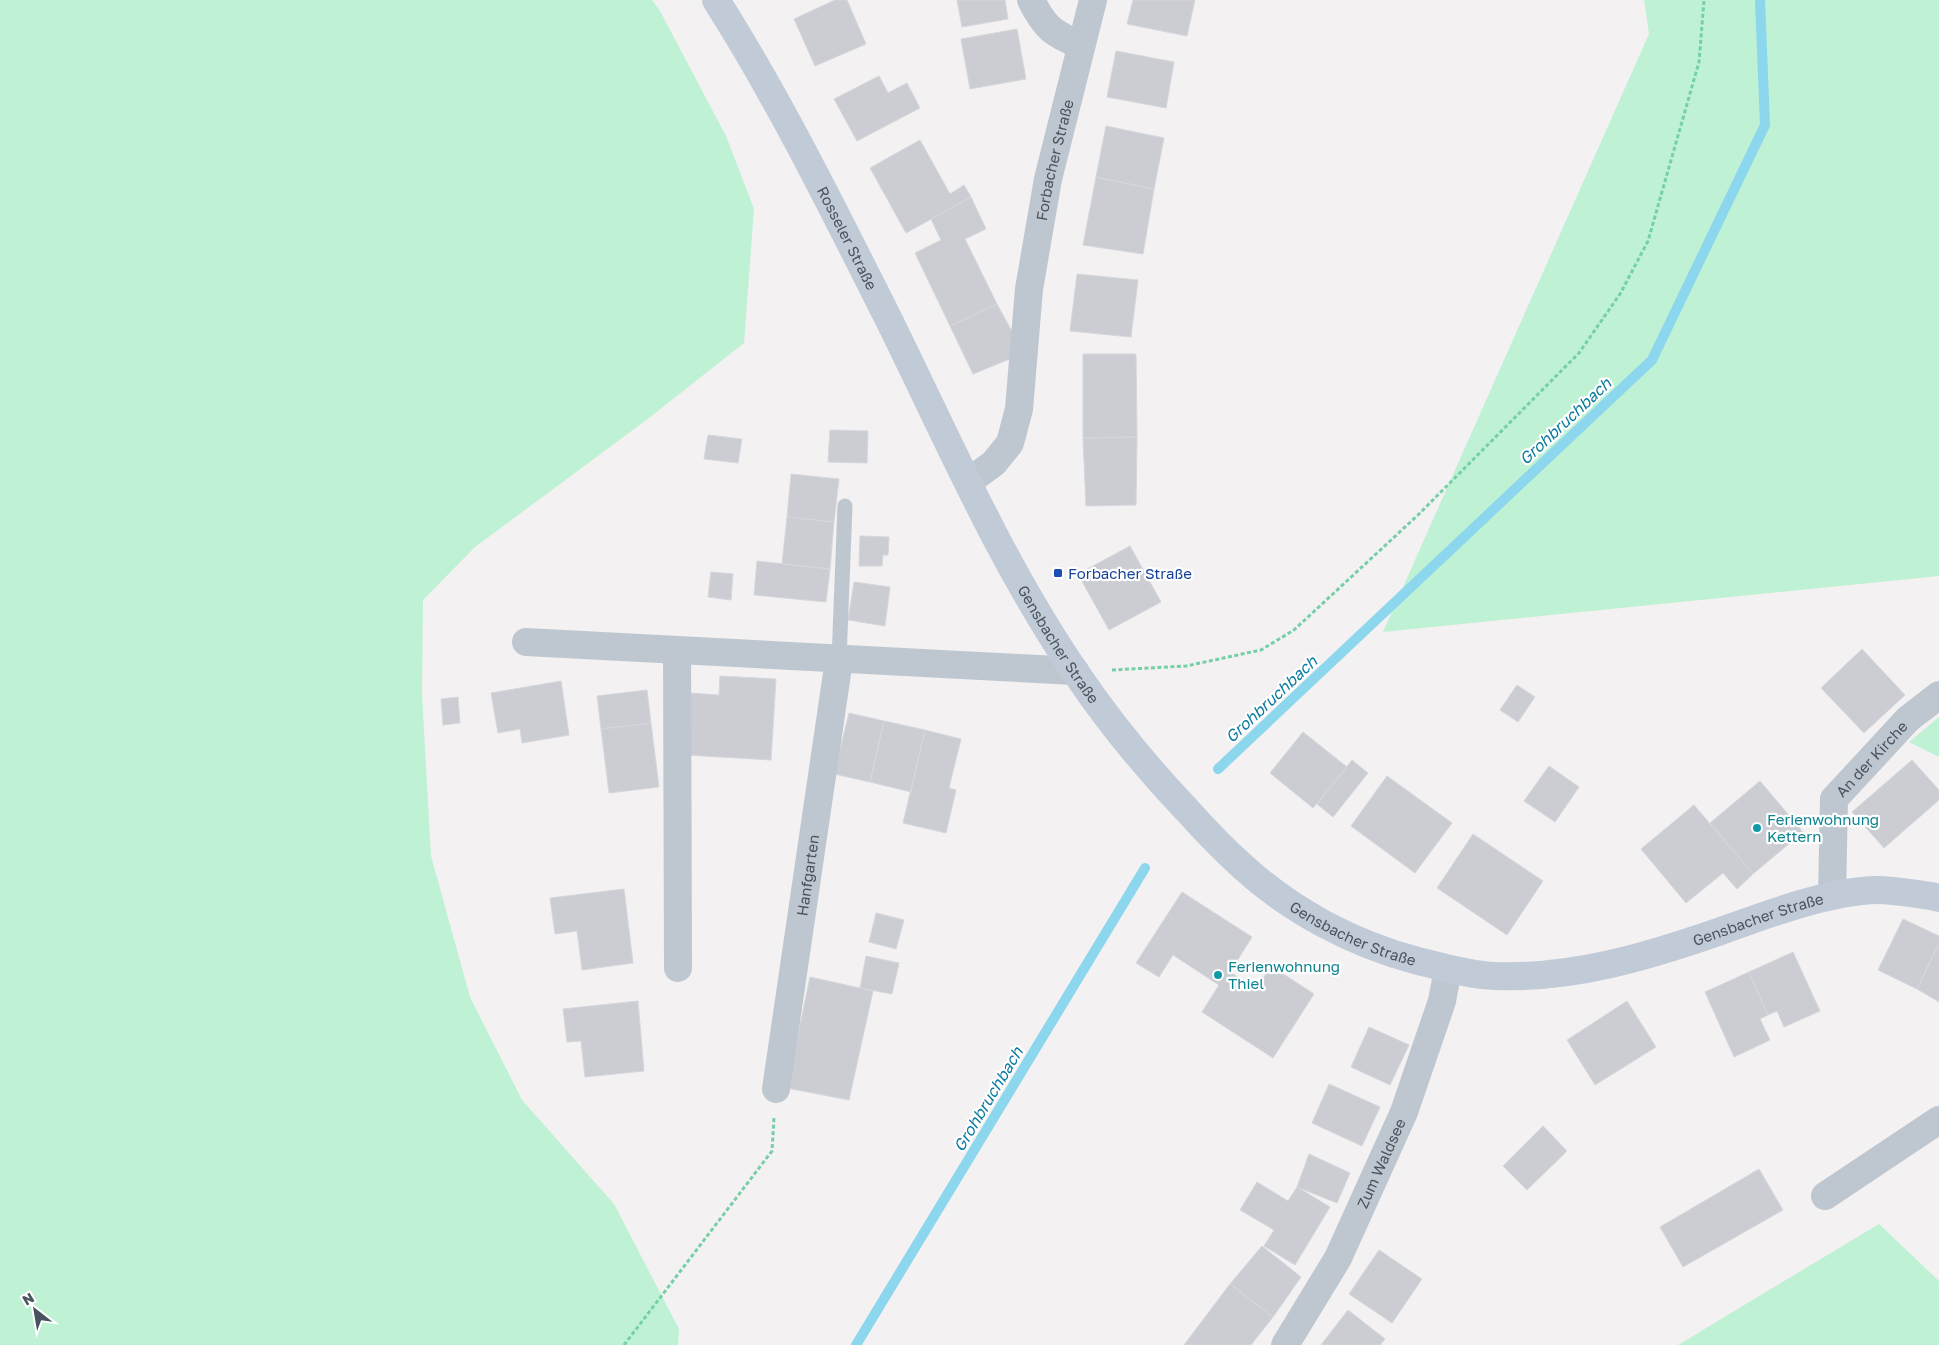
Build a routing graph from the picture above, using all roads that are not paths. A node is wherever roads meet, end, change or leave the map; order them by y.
1 (716, 0) edge
2 (1031, 0) edge
3 (1092, 0) edge
4 (1081, 46) junction
5 (968, 482) junction
6 (845, 506) dead end
7 (526, 642) dead end
8 (677, 650) junction
9 (839, 660) junction
10 (1075, 672) junction
11 (1939, 695) edge
12 (1832, 896) junction
13 (1939, 898) edge
14 (678, 968) dead end
15 (1448, 969) junction
16 (776, 1090) road end
17 (1939, 1120) edge
18 (1825, 1196) dead end
19 (1285, 1345) edge

1 - 5 main road, Rosseler Straße
2 - 4 street
3 - 4 street, Forbacher Straße
4 - 5 street, Forbacher Straße
5 - 10 main road, Gensbacher Straße
6 - 9 lane
7 - 8 street
8 - 9 street
8 - 14 street
9 - 10 street
9 - 16 street, Hanfgarten
10 - 15 main road, Gensbacher Straße
11 - 12 street, An der Kirche
12 - 13 main road, Gensbacher Straße
12 - 15 main road, Gensbacher Straße
15 - 19 street, Zum Waldsee
17 - 18 street

